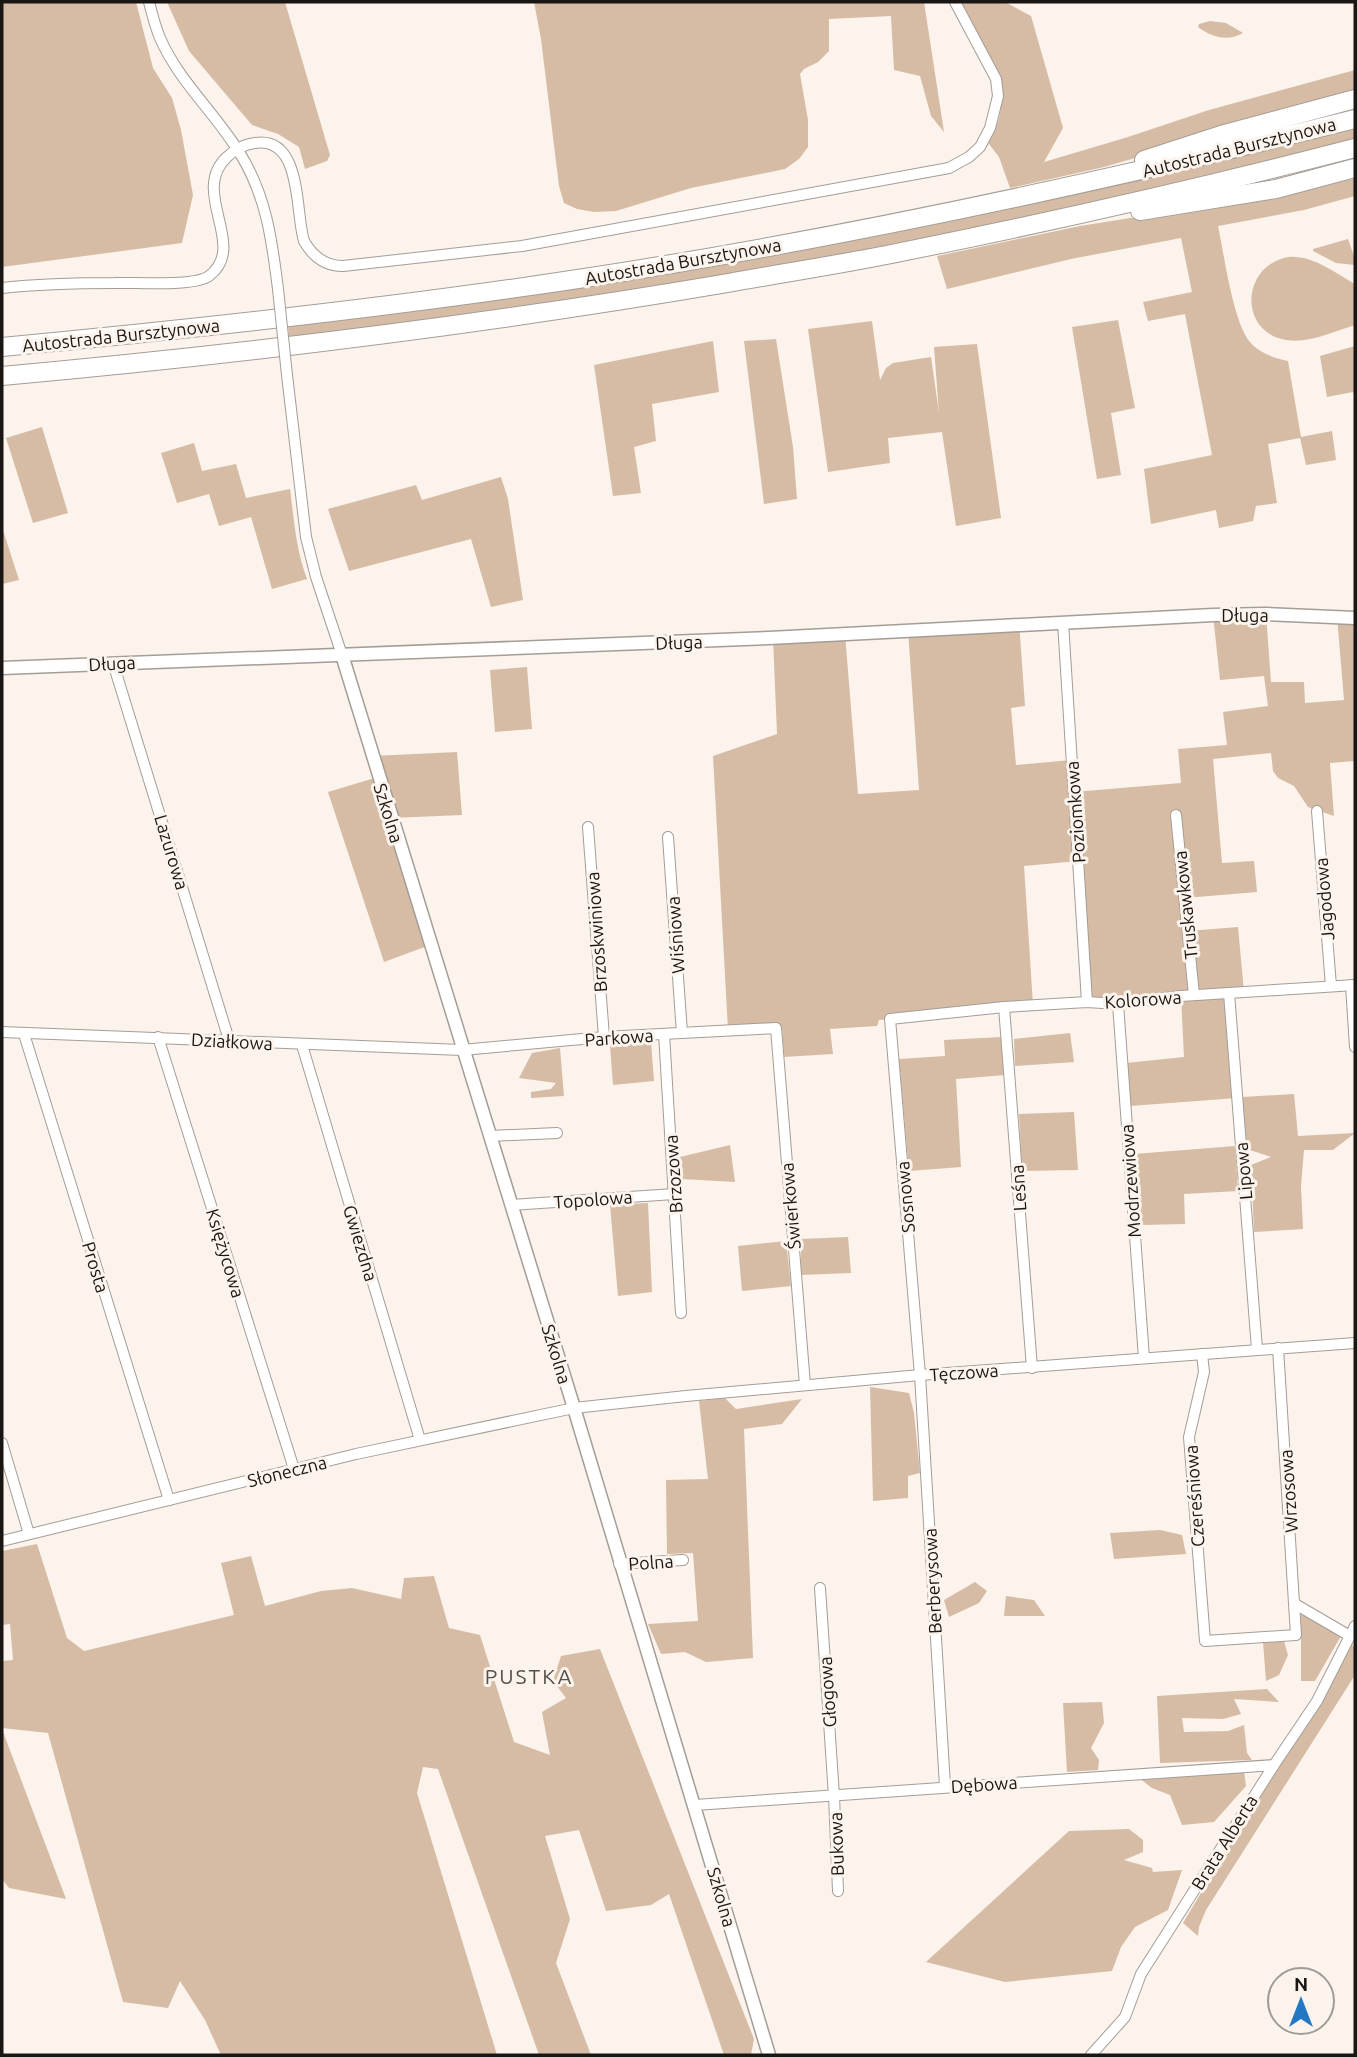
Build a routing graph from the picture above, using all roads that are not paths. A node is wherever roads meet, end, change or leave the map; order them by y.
1 (149, 2) edge
2 (955, 2) edge
3 (1355, 99) edge
4 (1355, 119) edge
5 (1355, 148) edge
6 (238, 149) junction
7 (1355, 168) edge
8 (989, 204) junction
9 (988, 234) junction
10 (2, 288) edge
11 (2, 347) edge
12 (2, 376) edge
13 (1355, 618) edge
14 (1063, 622) junction
15 (341, 655) junction
16 (113, 663) junction
17 (2, 667) edge
18 (1317, 811) dead end
19 (1176, 815) dead end
20 (589, 827) dead end
21 (668, 837) dead end
22 (1353, 985) edge
23 (1331, 986) junction
24 (1229, 993) junction
25 (1194, 995) junction
26 (1087, 1002) junction
27 (1118, 1004) junction
28 (1004, 1007) junction
29 (890, 1019) joint
30 (776, 1028) joint
31 (2, 1032) edge
32 (682, 1033) junction
33 (24, 1034) junction
34 (664, 1034) junction
35 (158, 1037) junction
36 (604, 1037) junction
37 (229, 1040) junction
38 (302, 1045) junction
39 (1355, 1047) edge
40 (462, 1049) junction
41 (557, 1133) dead end
42 (490, 1136) junction
43 (674, 1194) junction
44 (511, 1205) junction
45 (681, 1314) dead end
46 (1355, 1343) edge
47 (1279, 1348) junction
48 (1257, 1349) junction
49 (1202, 1354) junction
50 (1144, 1358) junction
51 (1032, 1368) junction
52 (919, 1375) junction
53 (805, 1385) junction
54 (574, 1408) junction
55 (420, 1440) junction
56 (2, 1443) edge
57 (294, 1469) junction
58 (169, 1500) junction
59 (29, 1534) junction
60 (2, 1541) edge
61 (683, 1560) dead end
62 (619, 1564) junction
63 (820, 1588) dead end
64 (1295, 1604) junction
65 (1352, 1631) edge
66 (1296, 1635) joint
67 (1274, 1765) junction
68 (944, 1786) junction
69 (834, 1796) junction
70 (695, 1805) junction
71 (838, 1891) dead end
72 (769, 2055) edge
73 (1091, 2055) edge

1 - 6 street
2 - 6 street
3 - 8 highway
4 - 8 highway, Autostrada Bursztynowa
5 - 9 highway, Autostrada Bursztynowa
6 - 10 street
6 - 15 street, bridge
7 - 9 highway
8 - 11 highway, Autostrada Bursztynowa
9 - 12 highway, Autostrada Bursztynowa
13 - 14 street, Długa
14 - 15 street, Długa
14 - 26 street, Poziomkowa
15 - 16 street, Długa
15 - 40 street, Szkolna
16 - 17 street, Długa
16 - 37 street, Lazurowa
18 - 23 street, Jagodowa
19 - 25 street, Truskawkowa
20 - 36 street, Brzoskwiniowa
21 - 32 street, Wiśniowa
22 - 23 street, Kolorowa
22 - 39 street
23 - 24 street, Kolorowa
24 - 25 street, Kolorowa
24 - 48 street, Lipowa
25 - 27 street, Kolorowa
26 - 27 street, Kolorowa
26 - 28 street, Kolorowa
27 - 50 street, Modrzewiowa
28 - 29 street, Kolorowa
28 - 51 street, Leśna
29 - 52 street, Sosnowa
30 - 32 street, Parkowa
30 - 53 street, Świerkowa
31 - 33 street, Działkowa
32 - 34 street, Parkowa
33 - 35 street, Działkowa
33 - 58 street, Prosta
34 - 36 street, Parkowa
34 - 43 street, Brzozowa
35 - 37 street, Działkowa
35 - 57 street, Księżycowa
36 - 40 street, Parkowa
37 - 38 street, Działkowa
38 - 40 street, Działkowa
38 - 55 street, Gwiezdna
40 - 42 street, Szkolna
41 - 42 street
42 - 44 street, Szkolna
43 - 44 street, Topolowa
43 - 45 street, Brzozowa
44 - 54 street, Szkolna
46 - 47 street, Tęczowa
47 - 48 street, Tęczowa
47 - 64 street, Wrzosowa
48 - 49 street, Tęczowa
49 - 50 street, Tęczowa
49 - 66 street, Czereśniowa
50 - 51 street, Tęczowa
51 - 52 street, Tęczowa
52 - 53 street, Tęczowa
52 - 68 street, Berberysowa
53 - 54 street, Tęczowa
54 - 55 street, Słoneczna
54 - 62 street, Szkolna
55 - 57 street, Słoneczna
56 - 59 street
57 - 58 street, Słoneczna
58 - 59 street, Słoneczna
59 - 60 street, Słoneczna
61 - 62 street, Polna
62 - 70 street, Szkolna
63 - 69 street, Głogowa
64 - 65 street
64 - 66 street, Wrzosowa
65 - 67 street, Brata Alberta
67 - 68 street, Dębowa
67 - 73 street, Brata Alberta
68 - 69 street, Dębowa
69 - 70 street, Dębowa
69 - 71 street, Bukowa
70 - 72 street, Szkolna

